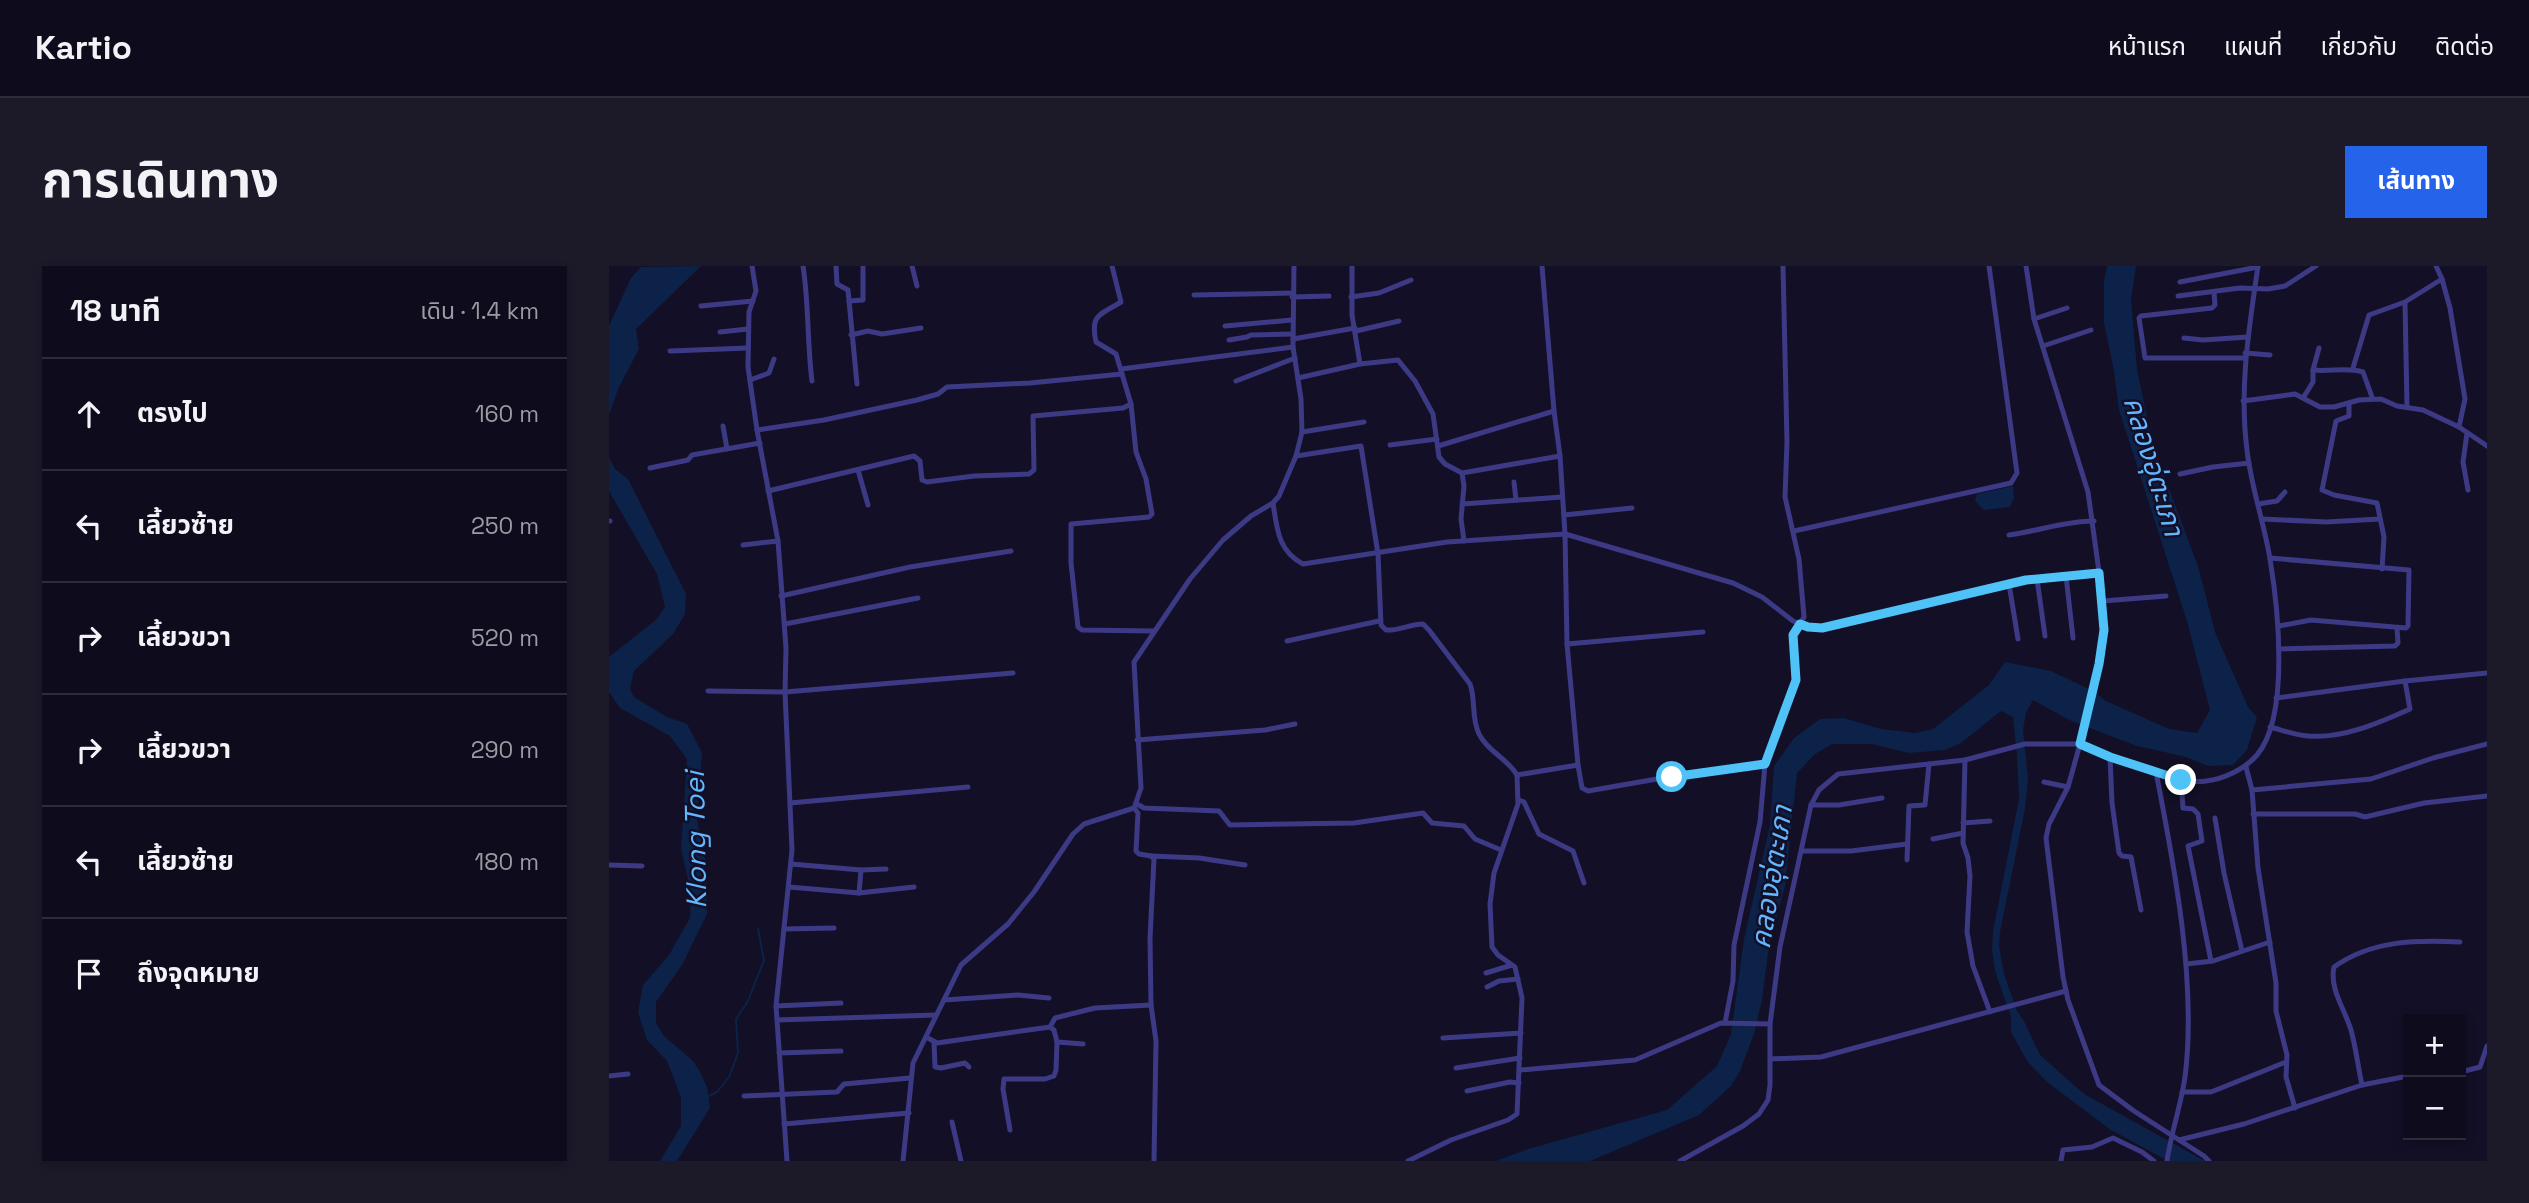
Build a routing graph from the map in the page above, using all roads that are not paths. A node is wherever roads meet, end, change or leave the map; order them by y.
1 (753, 266) edge
2 (803, 266) edge
3 (836, 266) edge
4 (863, 266) edge
5 (912, 266) edge
6 (1112, 266) edge
7 (1294, 266) edge
8 (1352, 266) edge
9 (1542, 266) edge
10 (1783, 266) edge
11 (1989, 266) edge
12 (2027, 266) edge
13 (2316, 266) edge
14 (2436, 266) edge
15 (2258, 267) edge
16 (2442, 279) junction
17 (1411, 280) dead end
18 (2180, 282) dead end
19 (909, 284) dead end
20 (2255, 289) junction
21 (2214, 292) junction
22 (1194, 295) dead end
23 (1293, 295) junction
24 (1329, 296) dead end
25 (2178, 296) dead end
26 (1351, 297) junction
27 (753, 301) junction
28 (849, 301) junction
29 (2405, 302) junction
30 (701, 306) dead end
31 (2067, 308) dead end
32 (2034, 319) junction
33 (1292, 320) junction
34 (1399, 321) dead end
35 (1225, 326) dead end
36 (921, 328) dead end
37 (748, 329) junction
38 (1355, 330) junction
39 (2091, 330) dead end
40 (720, 332) dead end
41 (851, 335) junction
42 (1293, 336) junction
43 (2248, 337) junction
44 (2184, 338) dead end
45 (1229, 340) dead end
46 (2043, 346) junction
47 (1293, 347) junction
48 (748, 348) junction
49 (2319, 348) dead end
50 (670, 351) dead end
51 (2245, 355) junction
52 (2270, 355) dead end
53 (1295, 358) junction
54 (774, 359) dead end
55 (1360, 364) junction
56 (2353, 368) junction
57 (2313, 370) junction
58 (1121, 371) junction
59 (1298, 377) junction
60 (750, 380) junction
61 (812, 381) dead end
62 (1237, 381) dead end
63 (857, 384) dead end
64 (2372, 397) junction
65 (2303, 398) junction
66 (2243, 401) junction
67 (1131, 404) junction
68 (2349, 404) junction
69 (2407, 407) junction
70 (1554, 411) junction
71 (1364, 422) dead end
72 (723, 426) dead end
73 (2459, 427) junction
74 (757, 430) junction
75 (1303, 432) junction
76 (2467, 433) junction
77 (1437, 439) junction
78 (760, 443) junction
79 (1390, 445) dead end
80 (1438, 446) junction
81 (2487, 446) edge
82 (727, 449) junction
83 (1296, 456) junction
84 (1560, 456) junction
85 (2249, 463) junction
86 (650, 468) dead end
87 (858, 470) junction
88 (1462, 473) junction
89 (2180, 474) dead end
90 (1514, 482) dead end
91 (2468, 490) dead end
92 (768, 491) junction
93 (2285, 492) dead end
94 (1562, 497) junction
95 (1516, 500) junction
96 (1273, 503) junction
97 (1462, 504) junction
98 (2258, 504) junction
99 (868, 505) dead end
100 (1632, 508) dead end
101 (1564, 515) junction
102 (2262, 519) junction
103 (2380, 519) junction
104 (2094, 521) junction
105 (1794, 531) junction
106 (1565, 534) junction
107 (2010, 535) dead end
108 (778, 541) junction
109 (1464, 541) junction
110 (743, 545) dead end
111 (1011, 551) dead end
112 (1378, 554) junction
113 (2270, 558) junction
114 (2382, 569) junction
115 (2099, 573) junction
116 (2066, 576) junction
117 (2037, 579) junction
118 (2009, 584) junction
119 (781, 596) junction
120 (2166, 596) dead end
121 (918, 598) dead end
122 (2103, 601) junction
123 (1379, 621) junction
124 (785, 624) junction
125 (1800, 624) junction
126 (2279, 626) junction
127 (2397, 628) junction
128 (1154, 631) junction
129 (1703, 632) dead end
130 (2045, 636) dead end
131 (2073, 638) dead end
132 (2018, 639) dead end
133 (1287, 641) dead end
134 (1567, 644) junction
135 (2280, 649) junction
136 (1013, 673) dead end
137 (2487, 673) edge
138 (2405, 681) junction
139 (708, 691) dead end
140 (785, 692) junction
141 (2276, 698) junction
142 (1295, 724) dead end
143 (2270, 727) junction
144 (1137, 740) junction
145 (2080, 744) junction
146 (2487, 744) edge
147 (2110, 757) junction
148 (1965, 760) junction
149 (1765, 764) junction
150 (1929, 764) junction
151 (1578, 765) junction
152 (2246, 767) junction
153 (2156, 772) junction
154 (1517, 775) junction
155 (2181, 780) junction
156 (2044, 782) dead end
157 (968, 787) dead end
158 (2068, 787) junction
159 (2252, 790) junction
160 (2487, 796) edge
161 (1882, 798) dead end
162 (1519, 800) junction
163 (790, 803) junction
164 (1135, 806) junction
165 (1811, 806) junction
166 (2253, 814) junction
167 (2215, 818) dead end
168 (1990, 821) dead end
169 (1963, 823) junction
170 (1963, 833) junction
171 (1933, 839) dead end
172 (1907, 844) junction
173 (1501, 850) junction
174 (1802, 851) junction
175 (1151, 856) junction
176 (1907, 860) dead end
177 (791, 864) junction
178 (1245, 864) dead end
179 (609, 865) edge
180 (642, 866) dead end
181 (886, 869) dead end
182 (861, 870) junction
183 (1584, 883) dead end
184 (789, 887) junction
185 (913, 887) dead end
186 (859, 893) junction
187 (2141, 910) dead end
188 (834, 928) dead end
189 (784, 929) junction
190 (2270, 942) junction
191 (2459, 942) dead end
192 (2242, 951) junction
193 (2211, 961) junction
194 (2186, 964) junction
195 (1512, 965) junction
196 (1486, 973) dead end
197 (1518, 979) junction
198 (1487, 987) dead end
199 (2066, 991) junction
200 (1049, 998) dead end
201 (944, 1000) junction
202 (841, 1003) dead end
203 (1151, 1005) junction
204 (776, 1006) junction
205 (1990, 1012) junction
206 (936, 1015) junction
207 (777, 1020) junction
208 (1726, 1023) junction
209 (1767, 1024) junction
210 (1051, 1027) junction
211 (1521, 1033) junction
212 (926, 1037) junction
213 (1443, 1038) dead end
214 (934, 1042) junction
215 (1056, 1042) junction
216 (1083, 1044) dead end
217 (2487, 1046) edge
218 (841, 1051) dead end
219 (779, 1053) junction
220 (1520, 1058) junction
221 (1770, 1059) junction
222 (2286, 1062) junction
223 (968, 1067) dead end
224 (1456, 1068) dead end
225 (1520, 1070) junction
226 (2466, 1071) edge
227 (628, 1074) dead end
228 (609, 1076) edge
229 (2403, 1077) edge
230 (910, 1078) junction
231 (1519, 1083) junction
232 (2361, 1085) junction
233 (1467, 1091) dead end
234 (2182, 1092) junction
235 (782, 1095) junction
236 (744, 1096) dead end
237 (2295, 1108) junction
238 (909, 1113) junction
239 (951, 1122) dead end
240 (784, 1124) junction
241 (1010, 1130) dead end
242 (2171, 1135) junction
243 (2179, 1140) junction
244 (1690, 1158) edge
245 (787, 1161) edge
246 (903, 1161) edge
247 (961, 1161) edge
248 (1154, 1161) edge
249 (1408, 1161) edge
250 (1680, 1161) edge
251 (2061, 1161) edge
252 (2154, 1161) edge
253 (2167, 1161) edge
254 (2209, 1161) edge

1 - 27 street
2 - 61 street
3 - 28 street
4 - 28 street
5 - 19 street
6 - 58 street
7 - 23 street
8 - 26 street
9 - 70 street
10 - 105 street
11 - 105 street
12 - 32 street
13 - 20 street
14 - 16 street
15 - 18 street
15 - 20 street
16 - 29 street
16 - 73 street
17 - 26 street
20 - 21 street
20 - 43 street
21 - 25 street
21 - 51 street
22 - 23 street
23 - 24 street
23 - 33 street
26 - 38 street
27 - 30 street
27 - 37 street
28 - 41 street
29 - 56 street
29 - 69 street
31 - 32 street
32 - 46 street
33 - 35 street
33 - 42 street
34 - 38 street
36 - 41 street
37 - 40 street
37 - 48 street
38 - 42 street
38 - 55 street
39 - 46 street
41 - 63 street
42 - 45 street
42 - 47 street
43 - 44 street
43 - 51 street
46 - 104 street
47 - 53 street
47 - 58 street
48 - 50 street
48 - 60 street
49 - 57 street
51 - 52 street
51 - 66 street
53 - 59 street
53 - 62 street
54 - 60 street
55 - 59 street
55 - 77 street
56 - 57 street
56 - 64 street
57 - 65 street
58 - 67 street
58 - 74 street
59 - 75 street
60 - 74 street
64 - 68 street
64 - 69 street
65 - 66 street
65 - 68 street
66 - 85 street
67 - 87 street
67 - 128 street
68 - 103 street
69 - 73 street
70 - 80 street
70 - 84 street
71 - 75 street
72 - 82 street
73 - 76 street
74 - 78 street
75 - 83 street
76 - 81 street
76 - 91 street
77 - 79 street
77 - 80 street
78 - 82 street
78 - 92 street
80 - 88 street
82 - 86 street
83 - 96 street
83 - 112 street
84 - 88 street
84 - 94 street
85 - 89 street
85 - 98 street
87 - 92 street
87 - 99 street
88 - 97 street
90 - 95 street
92 - 108 street
93 - 98 street
94 - 95 street
94 - 101 street
95 - 97 street
96 - 112 street
96 - 128 street
97 - 109 street
98 - 102 street
100 - 101 street
101 - 106 street
102 - 103 street
102 - 113 street
103 - 114 street
104 - 107 street
104 - 115 street
105 - 125 street
106 - 109 street
106 - 125 street
106 - 134 street
108 - 110 street
108 - 119 street
109 - 112 street
111 - 119 street
112 - 123 street
113 - 114 street
113 - 126 street
114 - 127 street
115 - 116 street
115 - 122 street
116 - 117 street
116 - 131 street
117 - 118 street
117 - 130 street
118 - 125 street
118 - 132 street
119 - 124 street
120 - 122 street
121 - 124 street
122 - 145 street
123 - 133 street
123 - 154 street
124 - 140 street
125 - 149 street
126 - 127 street
126 - 135 street
127 - 135 street
128 - 144 street
129 - 134 street
134 - 151 street
135 - 141 street
136 - 140 street
137 - 138 street
138 - 141 street
138 - 143 street
139 - 140 street
140 - 163 street
141 - 143 street
142 - 144 street
143 - 152 street
144 - 164 street
145 - 147 street
145 - 148 street
145 - 158 street
146 - 159 street
147 - 153 street
147 - 187 street
148 - 150 street
148 - 169 street
149 - 151 street
149 - 208 street
150 - 165 street
150 - 172 street
151 - 154 street
152 - 155 street
152 - 159 street
153 - 155 street
153 - 194 street
154 - 162 street
155 - 193 street
156 - 158 street
157 - 163 street
158 - 199 street
159 - 166 street
160 - 166 street
161 - 165 street
162 - 173 street
162 - 183 street
163 - 177 street
164 - 173 street
164 - 175 street
164 - 201 street
165 - 174 street
166 - 190 street
167 - 192 street
168 - 169 street
169 - 170 street
170 - 171 street
170 - 205 street
172 - 174 street
172 - 176 street
173 - 195 street
174 - 209 street
175 - 178 street
175 - 203 street
177 - 182 street
177 - 184 street
179 - 180 street
181 - 182 street
182 - 186 street
184 - 186 street
184 - 189 street
185 - 186 street
188 - 189 street
189 - 204 street
190 - 192 street
190 - 222 street
191 - 232 street
192 - 193 street
193 - 194 street
194 - 234 street
195 - 196 street
195 - 197 street
197 - 198 street
197 - 211 street
199 - 205 street
199 - 242 street
200 - 201 street
201 - 206 street
202 - 204 street
203 - 210 street
203 - 248 street
204 - 207 street
205 - 221 street
206 - 207 street
206 - 212 street
207 - 219 street
208 - 209 street
208 - 225 street
209 - 221 street
210 - 214 street
210 - 215 street
211 - 213 street
211 - 220 street
212 - 214 street
212 - 230 street
214 - 223 street
215 - 216 street
215 - 241 street
217 - 226 street
218 - 219 street
219 - 235 street
220 - 224 street
220 - 225 street
221 - 244 street
222 - 234 street
222 - 237 street
225 - 231 street
227 - 228 street
229 - 232 street
230 - 235 street
230 - 238 street
231 - 233 street
231 - 249 street
232 - 237 street
234 - 242 street
235 - 236 street
235 - 240 street
237 - 243 street
238 - 240 street
238 - 246 street
239 - 247 street
240 - 245 street
242 - 243 street
242 - 253 street
243 - 254 street
244 - 250 street
251 - 252 street

